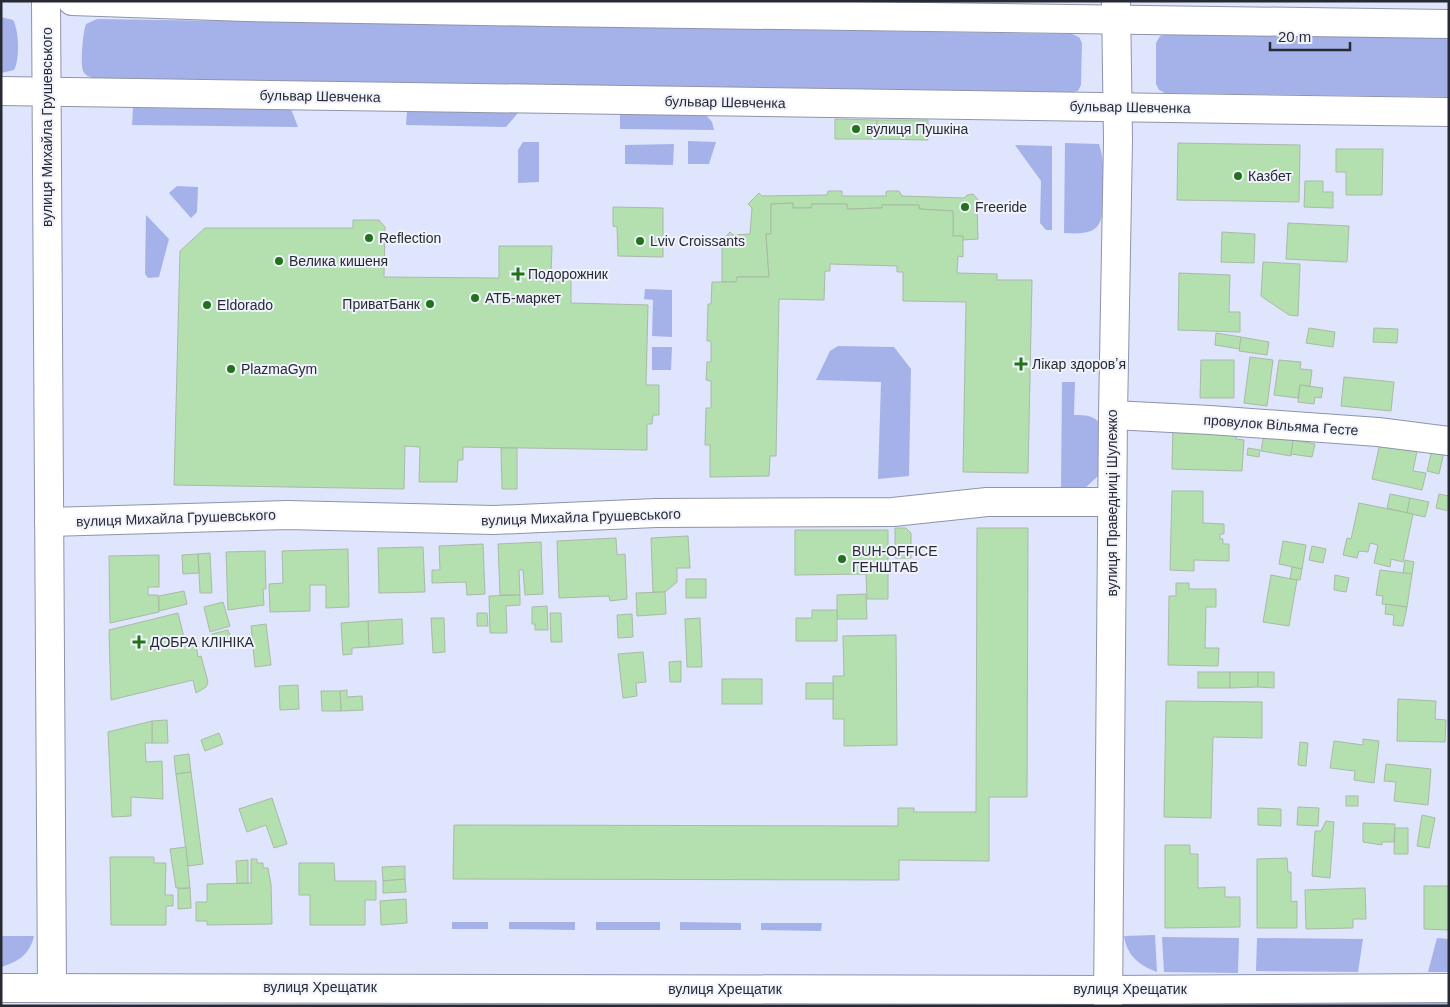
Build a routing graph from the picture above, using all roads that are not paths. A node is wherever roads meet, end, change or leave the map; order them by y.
1 (46, 1) edge
2 (72, 1) edge
3 (1117, 10) edge
4 (1449, 24) edge
5 (1, 91) edge
6 (47, 92) junction
7 (1118, 107) junction
8 (1449, 112) edge
9 (1113, 415) junction
10 (1449, 441) edge
11 (1112, 502) junction
12 (49, 522) junction
13 (1, 988) edge
14 (1449, 988) edge
15 (53, 997) edge
16 (1108, 998) edge

1 - 6 main road, вулиця Михайла Грушевського
2 - 3 main road
3 - 4 main road
3 - 7 main road, вулиця Праведниці Шулежко
5 - 6 main road, бульвар Шевченка
6 - 7 main road, бульвар Шевченка
6 - 12 main road, вулиця Михайла Грушевського
7 - 8 main road, бульвар Шевченка
7 - 9 main road, вулиця Праведниці Шулежко
9 - 10 main road, провулок Вільяма Гесте
9 - 11 main road, вулиця Праведниці Шулежко
11 - 12 main road, вулиця Михайла Грушевського
11 - 16 main road, вулиця Праведниці Шулежко
12 - 15 main road, вулиця Михайла Грушевського
13 - 15 main road, вулиця Хрещатик
14 - 16 main road, вулиця Хрещатик
15 - 16 main road, вулиця Хрещатик

